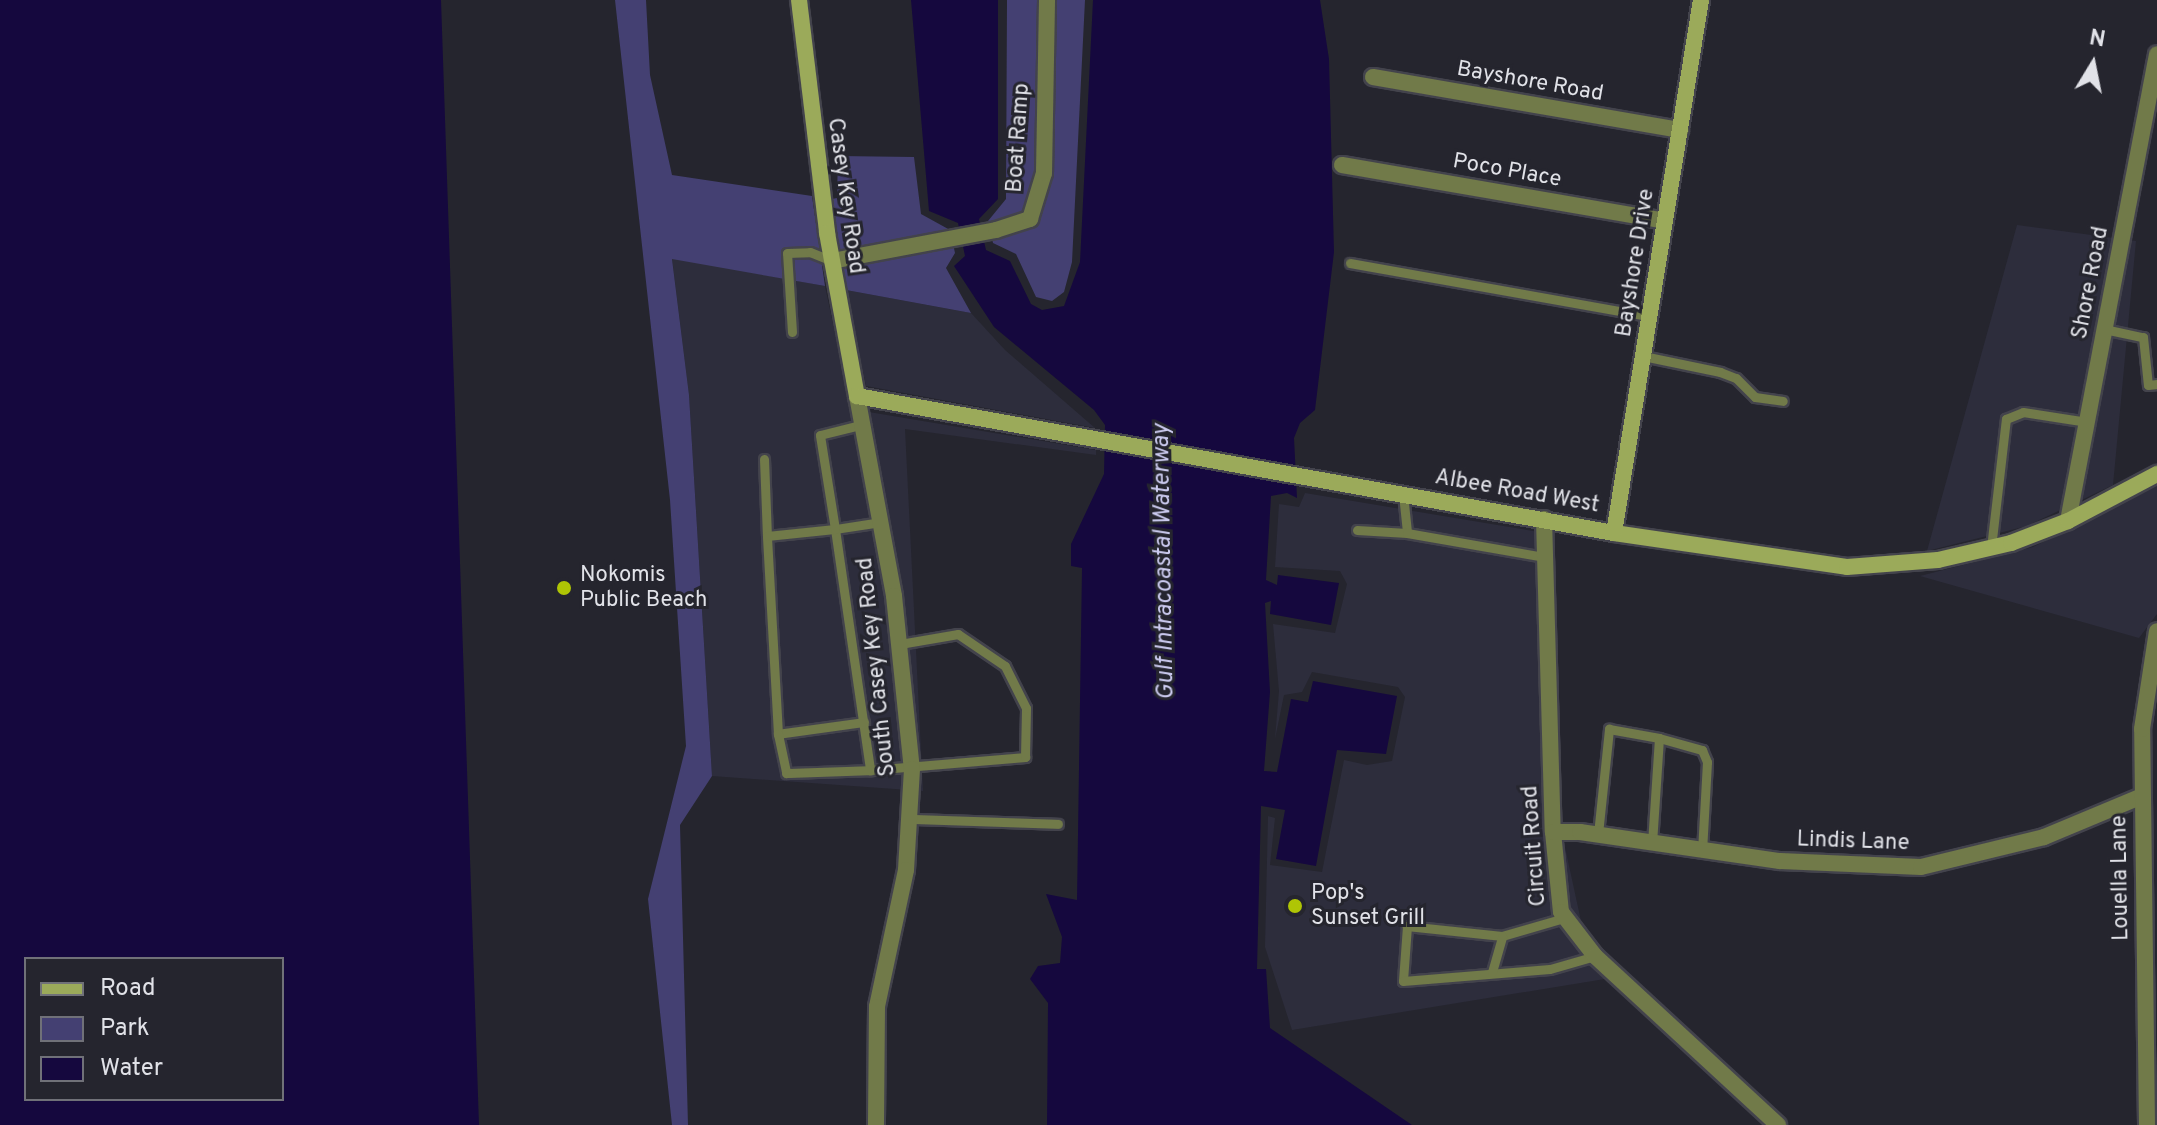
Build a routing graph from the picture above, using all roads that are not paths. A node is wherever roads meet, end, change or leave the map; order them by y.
1 (799, 0) edge
2 (1047, 0) edge
3 (1701, 0) edge
4 (2157, 54) edge
5 (1373, 77) dead end
6 (1680, 130) junction
7 (1342, 165) dead end
8 (1665, 221) junction
9 (832, 261) junction
10 (1350, 263) dead end
11 (1649, 316) junction
12 (2104, 329) junction
13 (792, 332) dead end
14 (1643, 356) junction
15 (2157, 384) edge
16 (857, 396) junction
17 (1783, 401) dead end
18 (2087, 422) junction
19 (864, 424) junction
20 (764, 459) dead end
21 (2157, 474) edge
22 (1403, 494) junction
23 (1544, 519) junction
24 (2068, 521) junction
25 (881, 522) junction
26 (835, 529) junction
27 (1357, 530) dead end
28 (1407, 533) junction
29 (1614, 533) junction
30 (767, 536) junction
31 (1991, 548) junction
32 (1545, 557) junction
33 (2157, 631) edge
34 (900, 644) junction
35 (864, 722) junction
36 (778, 734) junction
37 (1659, 738) junction
38 (912, 769) junction
39 (870, 770) junction
40 (2142, 796) junction
41 (911, 819) junction
42 (1058, 824) dead end
43 (1553, 832) junction
44 (1598, 834) junction
45 (1652, 843) junction
46 (1702, 852) junction
47 (1564, 918) junction
48 (1502, 936) junction
49 (1595, 956) junction
50 (1492, 972) junction
51 (876, 1125) edge
52 (1778, 1125) edge
53 (2147, 1125) edge

1 - 9 street, Casey Key Road
2 - 9 street, Boat Ramp
3 - 6 street, Bayshore Drive
4 - 12 street, Shore Road
5 - 6 street, Bayshore Road
6 - 8 street, Bayshore Drive
7 - 8 street, Poco Place
8 - 11 street, Bayshore Drive
9 - 13 lane
9 - 16 street, Casey Key Road
10 - 11 lane
11 - 14 street, Bayshore Drive
12 - 15 lane
12 - 18 street, Shore Road
14 - 17 lane
14 - 29 street, Bayshore Drive
16 - 19 street, South Casey Key Road
16 - 22 street, Albee Road West
18 - 24 street, Shore Road
18 - 31 lane
19 - 25 street, South Casey Key Road
19 - 26 lane
20 - 30 lane
21 - 24 street, Albee Road West
22 - 23 street, Albee Road West
22 - 28 lane
23 - 29 street, Albee Road West
23 - 32 street, Circuit Road
24 - 31 street, Albee Road West
25 - 26 lane
25 - 34 street, South Casey Key Road
26 - 30 lane
26 - 35 lane
27 - 28 lane
28 - 32 lane
29 - 31 street, Albee Road West
30 - 36 lane
32 - 43 street, Circuit Road
33 - 40 street, Louella Lane
34 - 38 street, South Casey Key Road
34 - 38 lane
35 - 36 lane
35 - 39 lane
36 - 39 lane
37 - 44 lane
37 - 45 lane
37 - 46 lane
38 - 39 lane
38 - 41 street, South Casey Key Road
40 - 46 street, Lindis Lane
40 - 53 street, Louella Lane
41 - 42 lane
41 - 51 street, South Casey Key Road
43 - 44 street, Lindis Lane
43 - 47 street, Circuit Road
44 - 45 street, Lindis Lane
45 - 46 street, Lindis Lane
47 - 48 lane
47 - 49 street, Circuit Road
48 - 50 lane
48 - 50 lane
49 - 50 lane
49 - 52 street, Circuit Road

